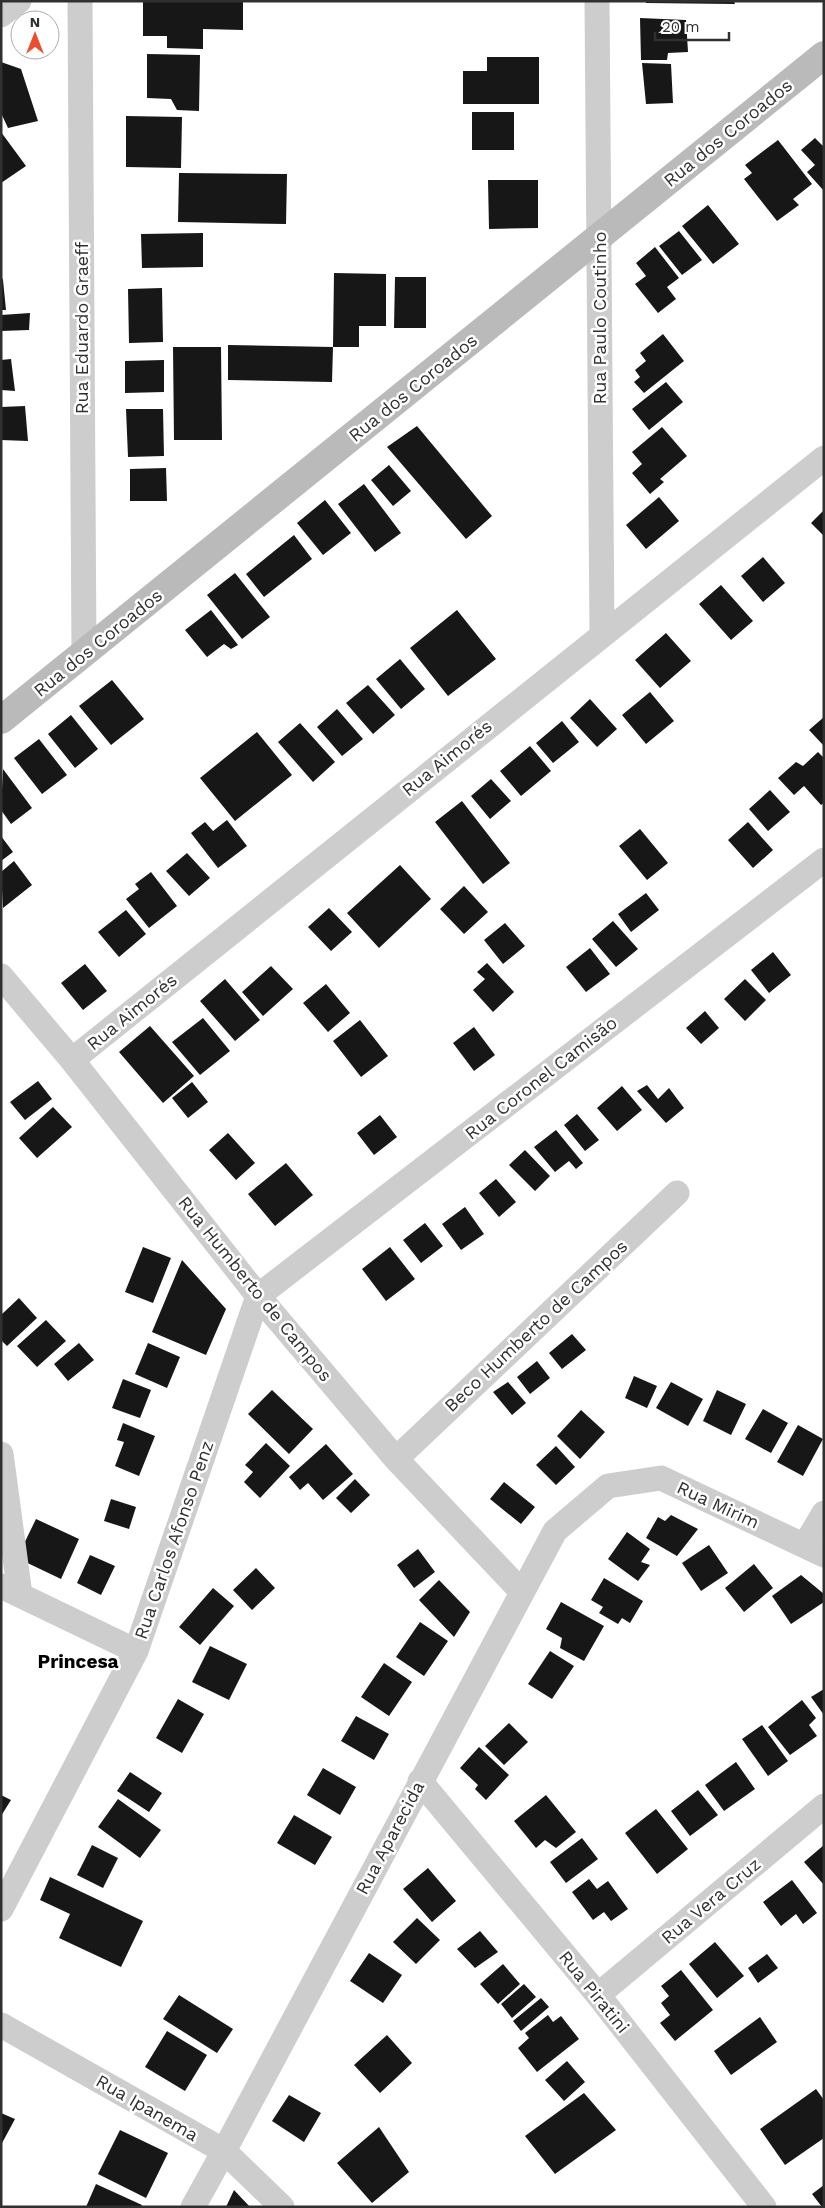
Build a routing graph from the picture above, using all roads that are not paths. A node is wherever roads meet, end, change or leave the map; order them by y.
1 (19, 1) edge
2 (80, 1) edge
3 (597, 1) edge
4 (1, 15) edge
5 (824, 55) edge
6 (599, 238) junction
7 (824, 458) edge
8 (602, 634) junction
9 (84, 654) junction
10 (1, 720) edge
11 (824, 860) edge
12 (1, 976) edge
13 (72, 1060) junction
14 (676, 1194) dead end
15 (258, 1296) junction
16 (1, 1454) edge
17 (396, 1459) junction
18 (608, 1486) joint
19 (824, 1513) edge
20 (815, 1550) edge
21 (10, 1591) edge
22 (522, 1592) junction
23 (136, 1651) junction
24 (420, 1781) junction
25 (824, 1806) edge
26 (1, 1908) edge
27 (598, 1995) junction
28 (1, 2025) edge
29 (224, 2152) junction
30 (193, 2207) edge
31 (282, 2207) edge
32 (764, 2207) edge

1 - 4 street
2 - 9 street, Rua Eduardo Graeff
3 - 6 street, Rua Paulo Coutinho
5 - 6 street, Rua dos Coroados
6 - 8 street, Rua Paulo Coutinho
6 - 9 street, Rua dos Coroados
7 - 8 street, Rua Aimorés
8 - 13 street, Rua Aimorés
9 - 10 street, Rua dos Coroados
11 - 15 street, Rua Coronel Camisão
12 - 13 street, Rua Humberto de Campos
13 - 15 street, Rua Humberto de Campos
14 - 17 street, Beco Humberto de Campos
15 - 17 street, Rua Humberto de Campos
15 - 23 street, Rua Carlos Afonso Penz
16 - 21 street
17 - 22 street, Rua Humberto de Campos
18 - 20 street, Rua Mirim
18 - 22 street, Rua Aparecida
19 - 20 street
21 - 23 street
22 - 24 street, Rua Aparecida
23 - 26 street, Rua Carlos Afonso Penz
24 - 27 street, Rua Piratini
24 - 29 street, Rua Aparecida
25 - 27 street, Rua Vera Cruz
27 - 32 street, Rua Piratini
28 - 29 street, Rua Ipanema
29 - 30 street, Rua Aparecida
29 - 31 street, Rua Ipanema

